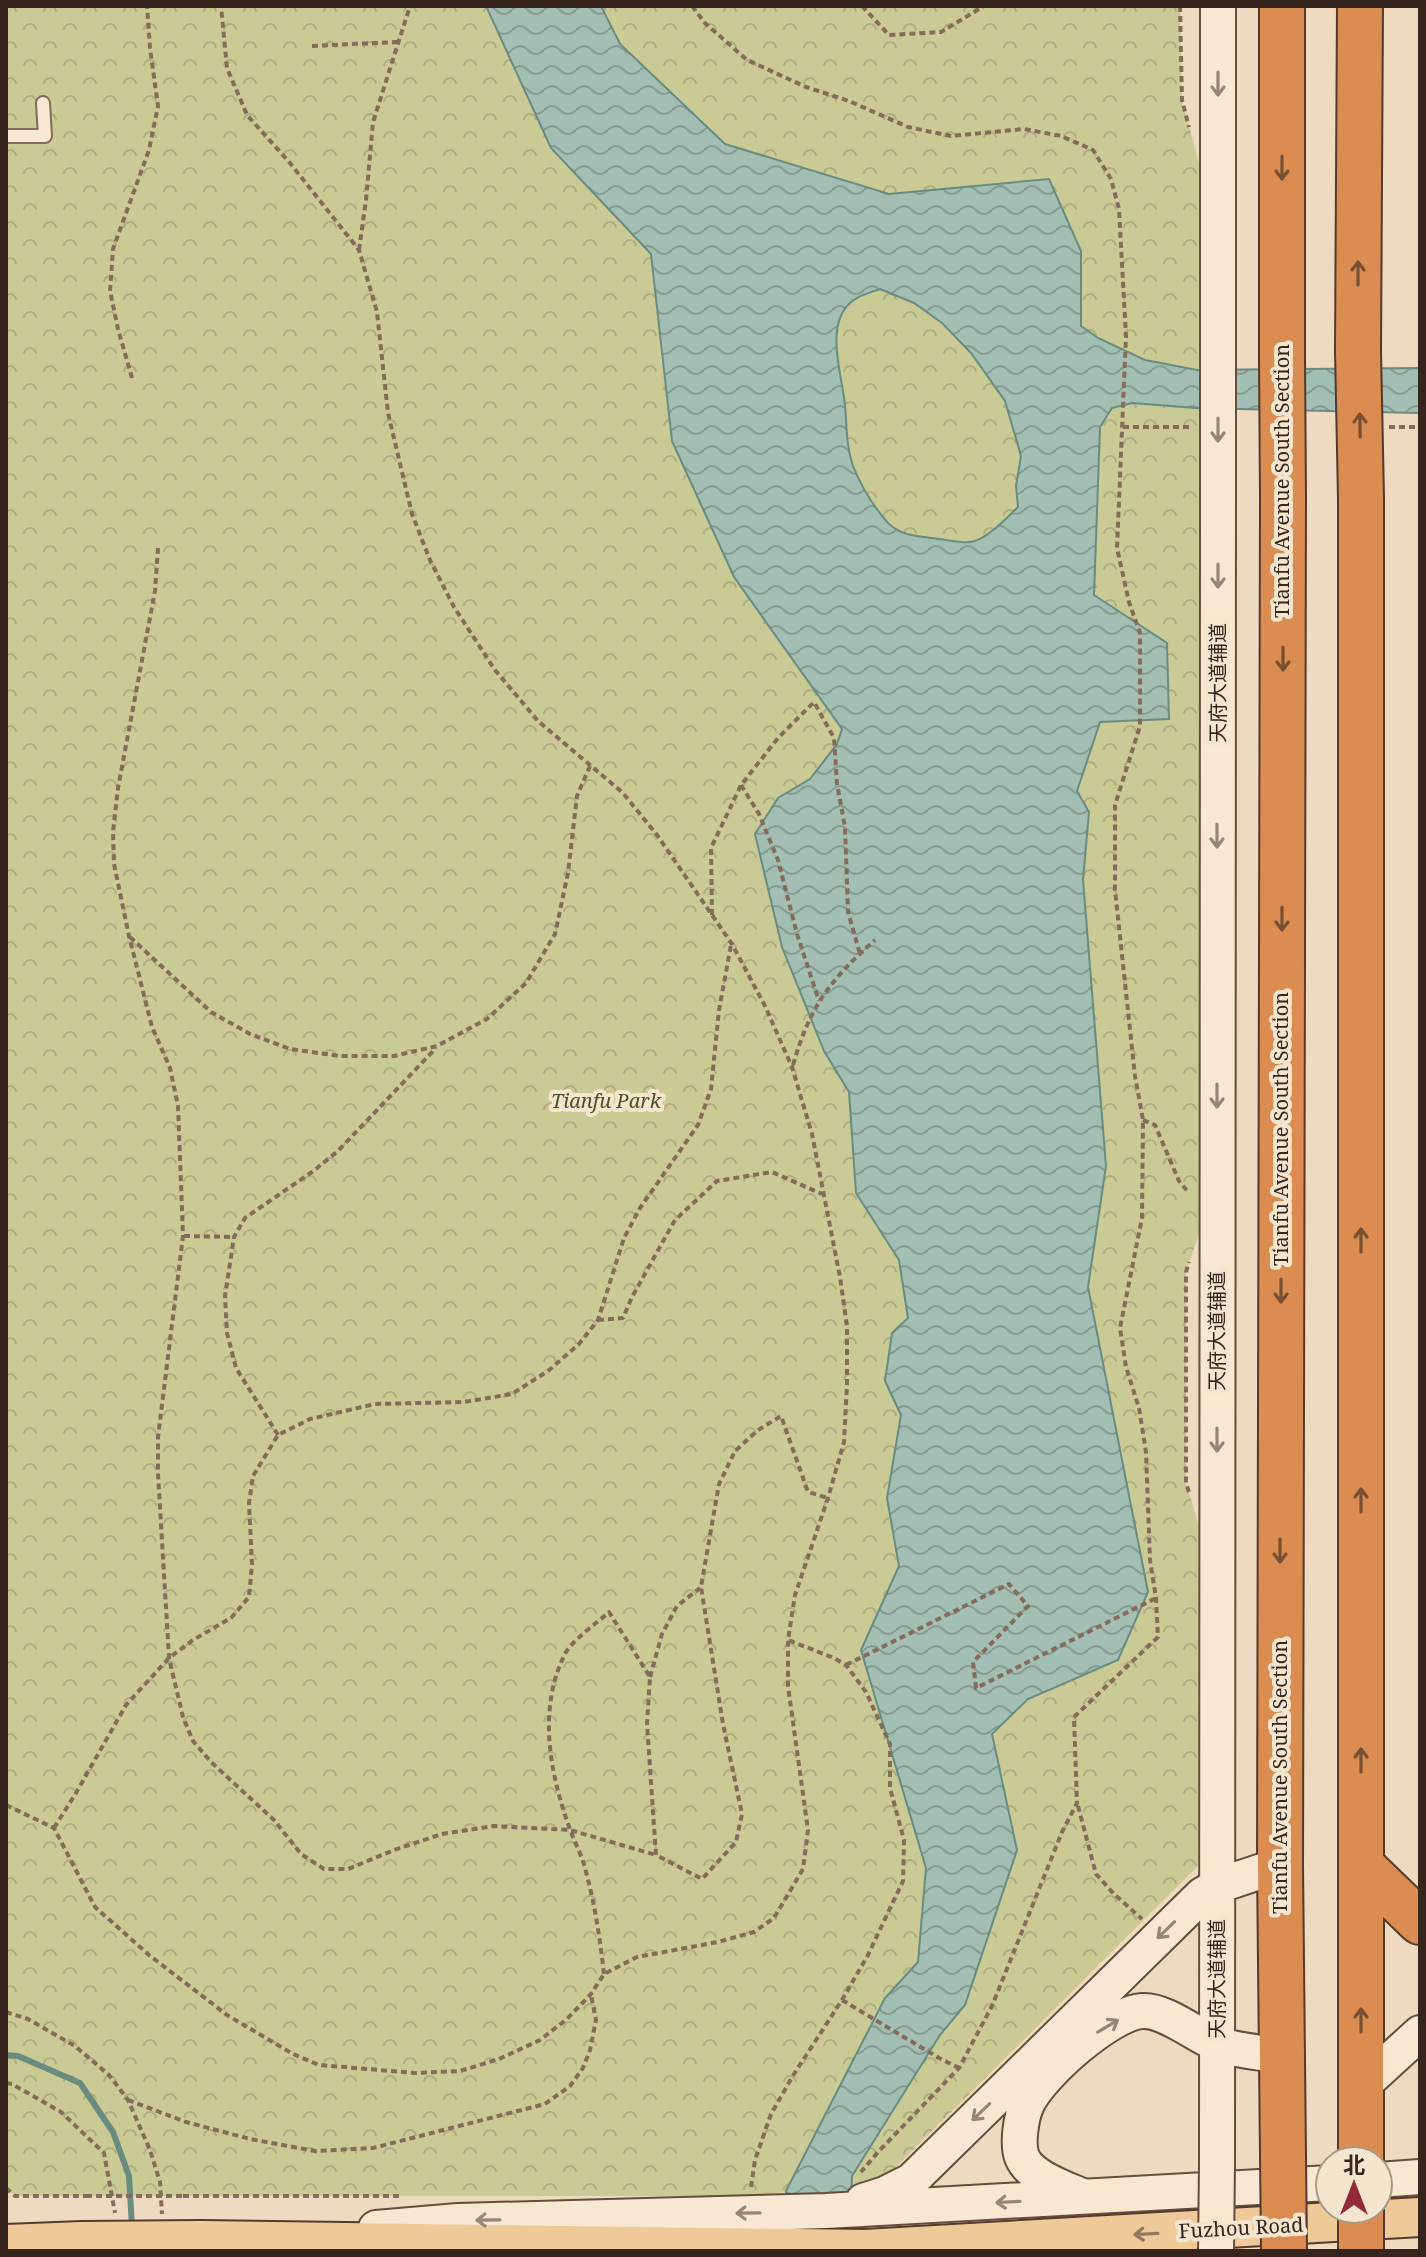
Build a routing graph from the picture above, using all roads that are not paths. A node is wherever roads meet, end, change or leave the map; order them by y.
1 (1218, 6) edge
2 (1282, 6) edge
3 (1360, 6) edge
4 (43, 103) dead end
5 (6, 136) edge
6 (1280, 1865) junction
7 (1361, 1865) junction
8 (1217, 1886) junction
9 (1420, 1922) edge
10 (1420, 2033) edge
11 (1217, 2044) junction
12 (1281, 2056) junction
13 (1361, 2087) junction
14 (1365, 2145) edge
15 (1394, 2171) edge
16 (1420, 2177) edge
17 (1314, 2184) edge
18 (1086, 2198) junction
19 (826, 2211) junction
20 (1420, 2217) edge
21 (1361, 2225) edge
22 (248, 2240) junction
23 (6, 2244) edge
24 (1216, 2251) edge
25 (1284, 2251) edge
26 (1361, 2251) edge

1 -> 8 street, 天府大道辅道, bridge
2 -> 6 highway, Tianfu Avenue South Section, bridge
7 -> 3 highway, bridge
4 - 5 lane
6 - 8 street
6 - 12 highway, Tianfu Avenue South Section
7 - 9 highway
13 -> 7 highway
8 - 11 street, 天府大道辅道
8 -> 19 street
10 - 13 street
11 - 12 street
18 -> 11 street
11 - 24 street, 天府大道辅道, bridge
12 - 25 highway, Tianfu Avenue South Section, bridge
13 - 14 highway
15 - 16 street
17 - 18 street
18 -> 19 street
19 -> 22 street
20 -> 22 main road, Fuzhou Road
21 - 26 highway, bridge
22 - 23 main road, Fuzhou Road, bridge

